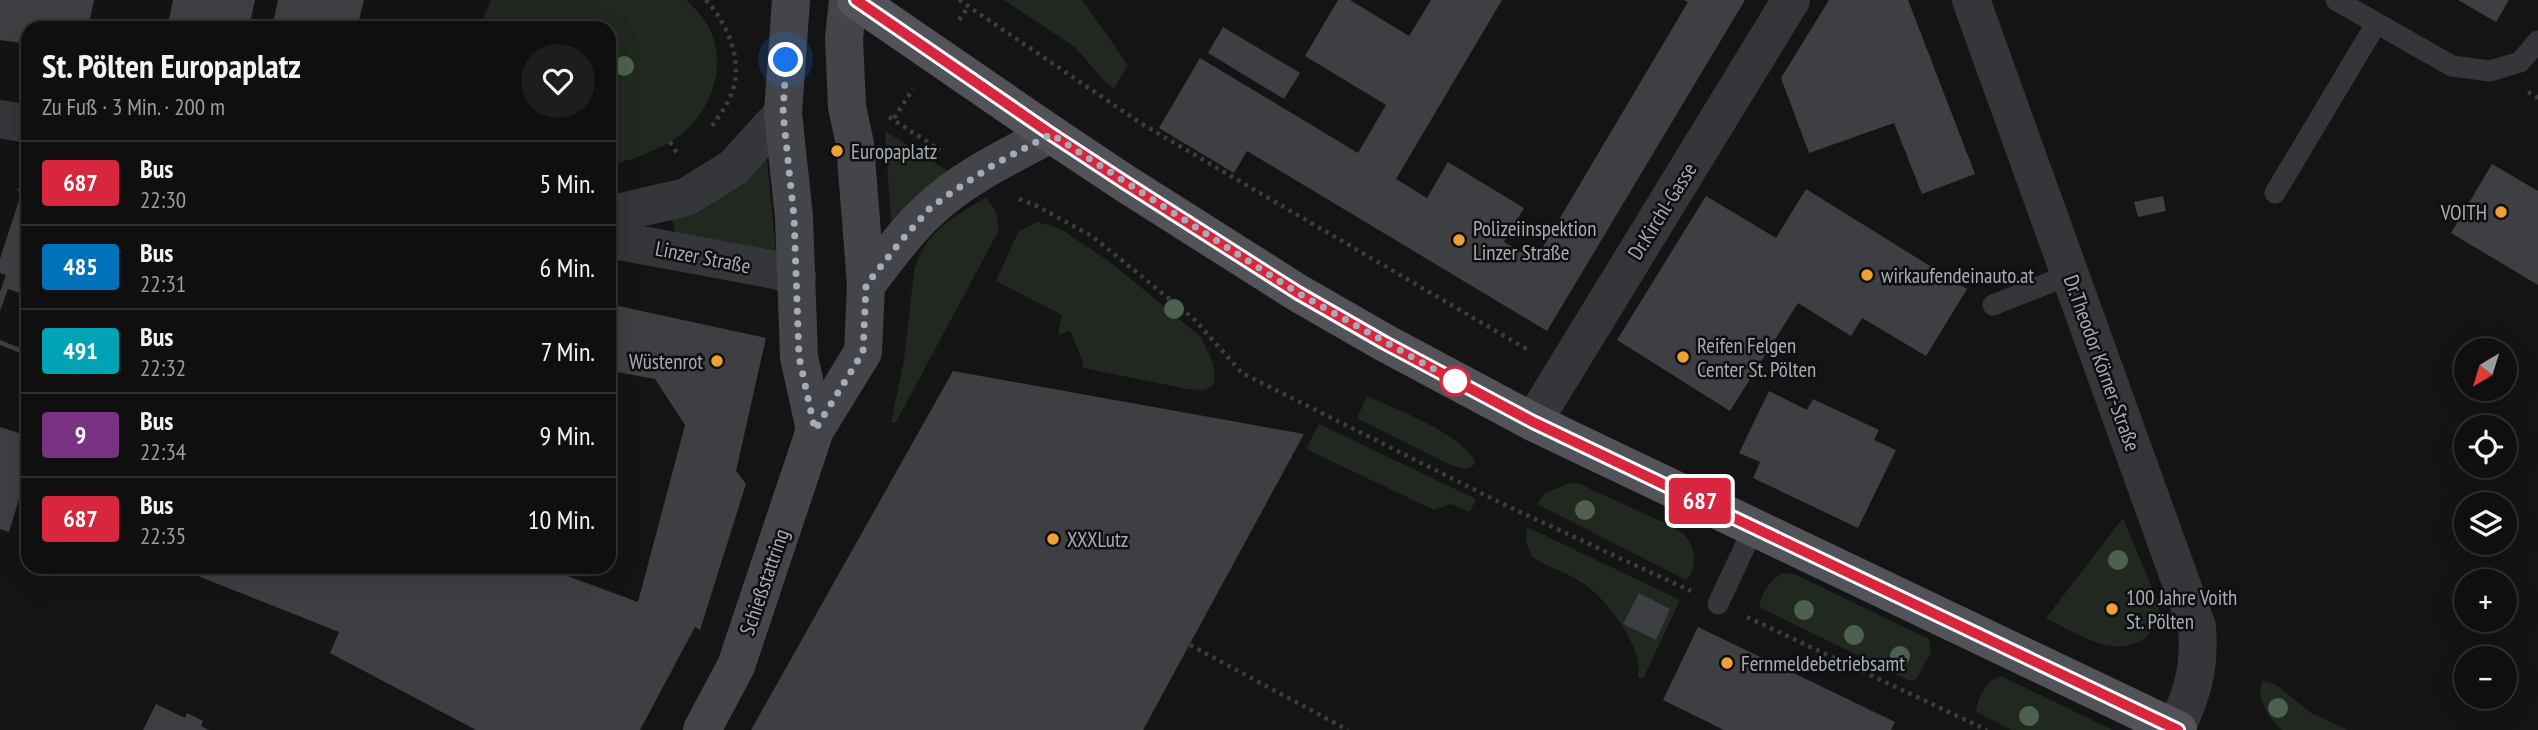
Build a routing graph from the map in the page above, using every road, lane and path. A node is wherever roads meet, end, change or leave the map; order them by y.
1 (706, 0) edge
2 (791, 0) edge
3 (848, 0) edge
4 (856, 0) edge
5 (958, 0) edge
6 (1791, 0) edge
7 (1971, 0) edge
8 (2336, 0) edge
9 (2376, 24) junction
10 (2538, 41) edge
11 (783, 113) junction
12 (884, 115) dead end
13 (0, 119) edge
14 (21, 123) edge
15 (1051, 134) junction
16 (705, 136) dead end
17 (670, 142) dead end
18 (687, 149) dead end
19 (946, 154) dead end
20 (678, 156) junction
21 (666, 162) dead end
22 (2275, 193) dead end
23 (1009, 195) dead end
24 (616, 213) edge
25 (616, 240) edge
26 (2069, 275) junction
27 (797, 277) junction
28 (866, 285) junction
29 (1993, 305) dead end
30 (1564, 370) junction
31 (1533, 422) junction
32 (815, 430) junction
33 (1754, 527) junction
34 (1718, 604) junction
35 (1190, 645) dead end
36 (2177, 729) edge
37 (702, 730) edge
38 (1348, 730) edge
39 (1987, 730) edge

1 - 16 path
2 - 11 main road
3 - 28 main road, Schießstattring
4 - 15 main road
5 - 30 path
6 - 30 street, Dr.Kirchl-Gasse
7 - 26 street, Dr.Theodor Körner-Straße
8 - 9 lane
9 - 10 lane
9 - 22 lane
11 - 24 street, Linzer Straße
11 - 27 main road
12 - 19 path
13 - 14 street
15 - 28 main road
15 - 31 main road
17 - 20 path
18 - 20 path
20 - 21 path
23 - 34 path
25 - 27 street, Linzer Straße
26 - 29 lane
26 - 36 street, Dr.Theodor Körner-Straße
27 - 32 main road
28 - 32 main road, Schießstattring
30 - 31 street, Dr.Kirchl-Gasse
31 - 33 main road
32 - 37 main road, Schießstattring
33 - 34 lane
33 - 36 main road
34 - 39 path
35 - 38 path

